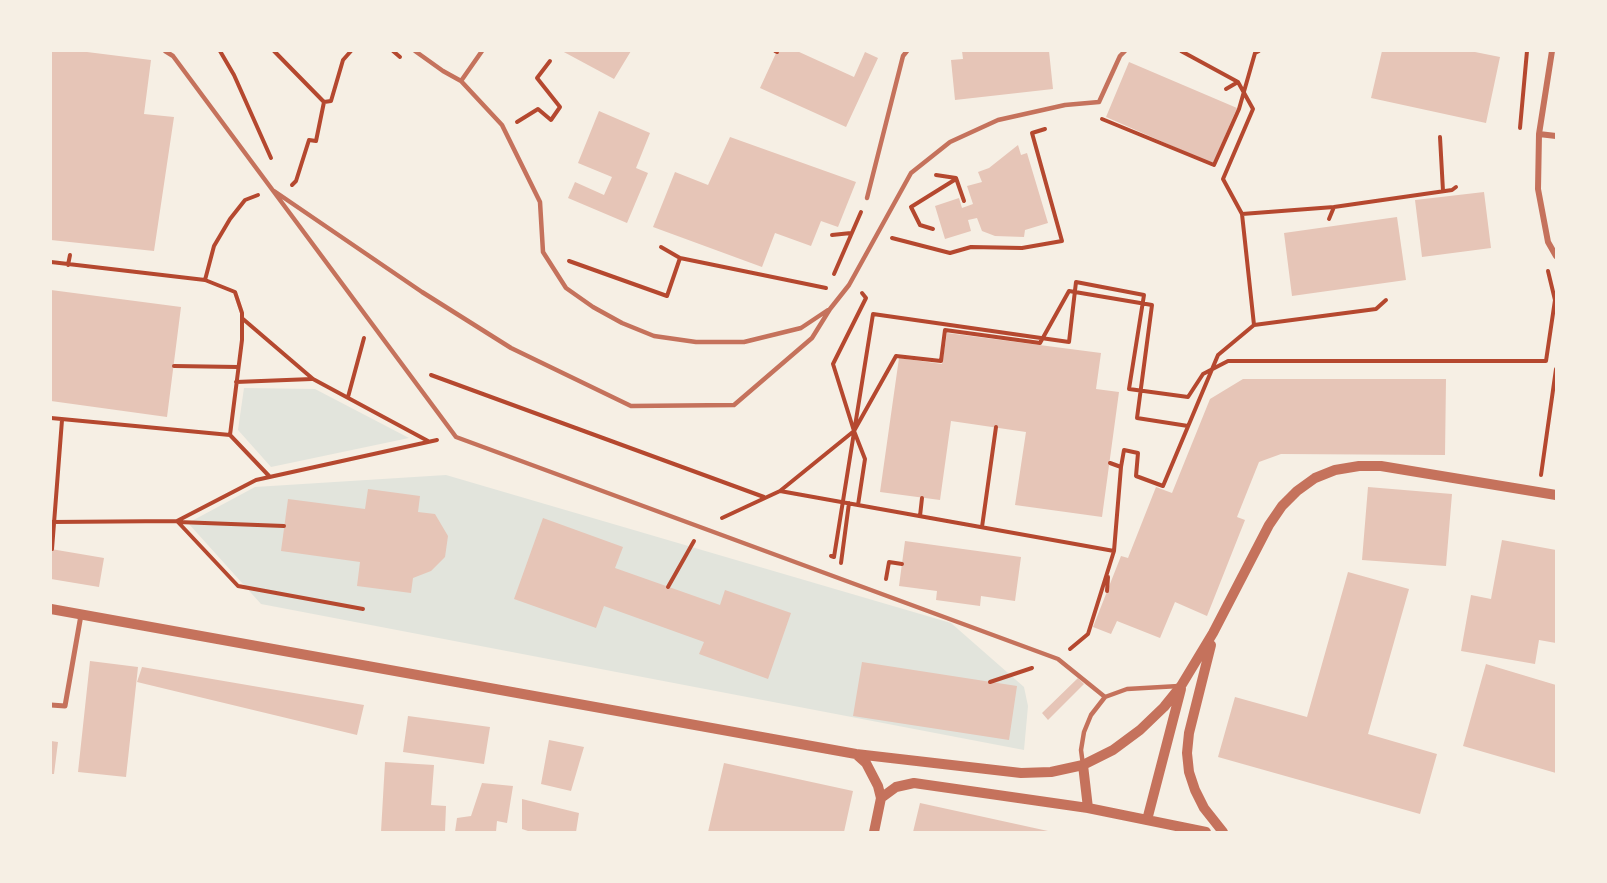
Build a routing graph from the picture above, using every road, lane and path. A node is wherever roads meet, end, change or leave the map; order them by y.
1 (165, 51) edge
2 (219, 51) edge
3 (274, 51) edge
4 (351, 51) edge
5 (393, 51) edge
6 (415, 51) edge
7 (482, 51) edge
8 (907, 51) edge
9 (1125, 51) edge
10 (1181, 51) edge
11 (1259, 51) edge
12 (1527, 51) edge
13 (1552, 51) edge
14 (404, 61) dead end
15 (550, 61) dead end
16 (461, 81) junction
17 (1238, 82) junction
18 (1226, 89) dead end
19 (1243, 91) junction
20 (324, 102) junction
21 (1096, 118) dead end
22 (1051, 127) dead end
23 (505, 129) junction
24 (1539, 134) junction
25 (1556, 136) edge
26 (1440, 137) dead end
27 (1519, 137) dead end
28 (273, 161) dead end
29 (911, 173) junction
30 (285, 178) dead end
31 (956, 179) junction
32 (1456, 187) dead end
33 (271, 189) junction
34 (901, 191) junction
35 (1443, 191) junction
36 (867, 198) joint
37 (964, 201) dead end
38 (1335, 207) junction
39 (911, 208) junction
40 (1242, 214) junction
41 (1329, 219) dead end
42 (933, 229) dead end
43 (851, 234) junction
44 (832, 235) dead end
45 (887, 237) dead end
46 (661, 247) dead end
47 (543, 252) junction
48 (70, 255) dead end
49 (1556, 256) edge
50 (680, 258) junction
51 (51, 262) edge
52 (68, 265) junction
53 (1547, 265) dead end
54 (832, 277) dead end
55 (205, 280) junction
56 (828, 288) dead end
57 (1074, 292) junction
58 (866, 298) dead end
59 (1386, 300) dead end
60 (1142, 303) junction
61 (830, 309) junction
62 (242, 318) junction
63 (368, 320) junction
64 (1254, 325) junction
65 (1042, 338) junction
66 (174, 366) dead end
67 (238, 367) junction
68 (1212, 369) junction
69 (1556, 369) edge
70 (313, 379) junction
71 (430, 381) dead end
72 (236, 382) junction
73 (1140, 391) junction
74 (348, 397) junction
75 (51, 418) edge
76 (62, 420) junction
77 (1188, 426) junction
78 (996, 427) dead end
79 (854, 431) junction
80 (230, 435) junction
81 (456, 437) junction
82 (429, 441) junction
83 (1110, 463) dead end
84 (1121, 467) junction
85 (270, 477) junction
86 (780, 491) junction
87 (1539, 492) junction
88 (1556, 495) edge
89 (765, 498) junction
90 (922, 498) dead end
91 (843, 502) junction
92 (849, 503) junction
93 (858, 505) junction
94 (920, 516) junction
95 (177, 521) junction
96 (731, 522) dead end
97 (52, 523) edge
98 (284, 526) dead end
99 (982, 527) junction
100 (702, 528) junction
101 (52, 549) edge
102 (1114, 550) junction
103 (822, 553) dead end
104 (902, 564) dead end
105 (1108, 570) junction
106 (839, 578) junction
107 (668, 587) dead end
108 (1107, 591) dead end
109 (883, 594) junction
110 (51, 609) edge
111 (363, 609) dead end
112 (81, 614) junction
113 (1214, 633) junction
114 (1058, 659) junction
115 (990, 682) dead end
116 (1181, 686) junction
117 (1105, 697) junction
118 (51, 705) edge
119 (856, 754) junction
120 (1083, 765) junction
121 (881, 798) junction
122 (1089, 808) junction
123 (1147, 820) junction
124 (874, 832) edge
125 (1206, 832) edge
126 (1224, 832) edge

1 - 33 lane
2 - 28 path
3 - 20 path
4 - 20 path
5 - 14 path
6 - 16 lane
7 - 16 lane
8 - 36 lane
9 - 29 lane
10 - 17 path
11 - 19 path
12 - 27 path
13 - 24 street
15 - 23 path
16 - 23 lane
17 - 18 path
17 - 19 path
19 - 21 path
19 - 40 path
20 - 30 path
22 - 45 path
23 - 47 lane
24 - 25 street
24 - 49 street
26 - 35 path
29 - 31 path
29 - 34 lane
31 - 37 path
31 - 39 path
32 - 35 path
33 - 55 path
33 - 61 lane
33 - 63 lane
34 - 39 path
34 - 61 lane
35 - 38 path
36 - 43 path
38 - 40 path
38 - 41 path
39 - 42 path
40 - 64 path
43 - 44 path
43 - 54 path
46 - 50 path
47 - 50 path
47 - 61 lane
48 - 52 path
50 - 56 path
51 - 52 path
52 - 55 path
53 - 68 path
55 - 62 path
57 - 60 path
57 - 60 path
57 - 65 path
57 - 65 path
58 - 79 path
59 - 64 path
60 - 73 path
60 - 73 path
62 - 67 path
62 - 70 path
63 - 74 path
63 - 81 lane
64 - 68 path
65 - 79 path
65 - 79 path
66 - 67 path
67 - 72 path
68 - 73 path
68 - 77 path
69 - 87 path
70 - 72 path
70 - 74 path
71 - 89 path
72 - 80 path
73 - 77 path
74 - 82 path
75 - 76 path
76 - 80 path
76 - 97 path
77 - 84 path
78 - 99 path
79 - 86 path
79 - 91 path
79 - 93 path
80 - 85 path
81 - 82 path
81 - 100 lane
82 - 85 path
83 - 84 path
84 - 102 path
85 - 95 path
86 - 89 path
86 - 91 path
87 - 88 street
87 - 113 street
89 - 96 path
90 - 94 path
91 - 92 path
91 - 103 path
92 - 93 path
92 - 106 path
93 - 94 path
94 - 99 path
95 - 97 path
95 - 98 path
95 - 111 path
97 - 101 path
99 - 102 path
100 - 106 lane
100 - 107 path
102 - 105 path
104 - 109 path
105 - 108 path
105 - 114 path
106 - 109 lane
109 - 114 lane
110 - 112 street
112 - 118 street
112 - 119 street
113 - 116 street
113 - 126 street
114 - 115 path
114 - 117 lane
116 - 117 lane
116 - 120 street
116 - 123 street
117 - 120 lane
119 - 120 street
119 - 121 street
120 - 122 street
121 - 122 street
121 - 124 street
122 - 123 street
123 - 125 street

